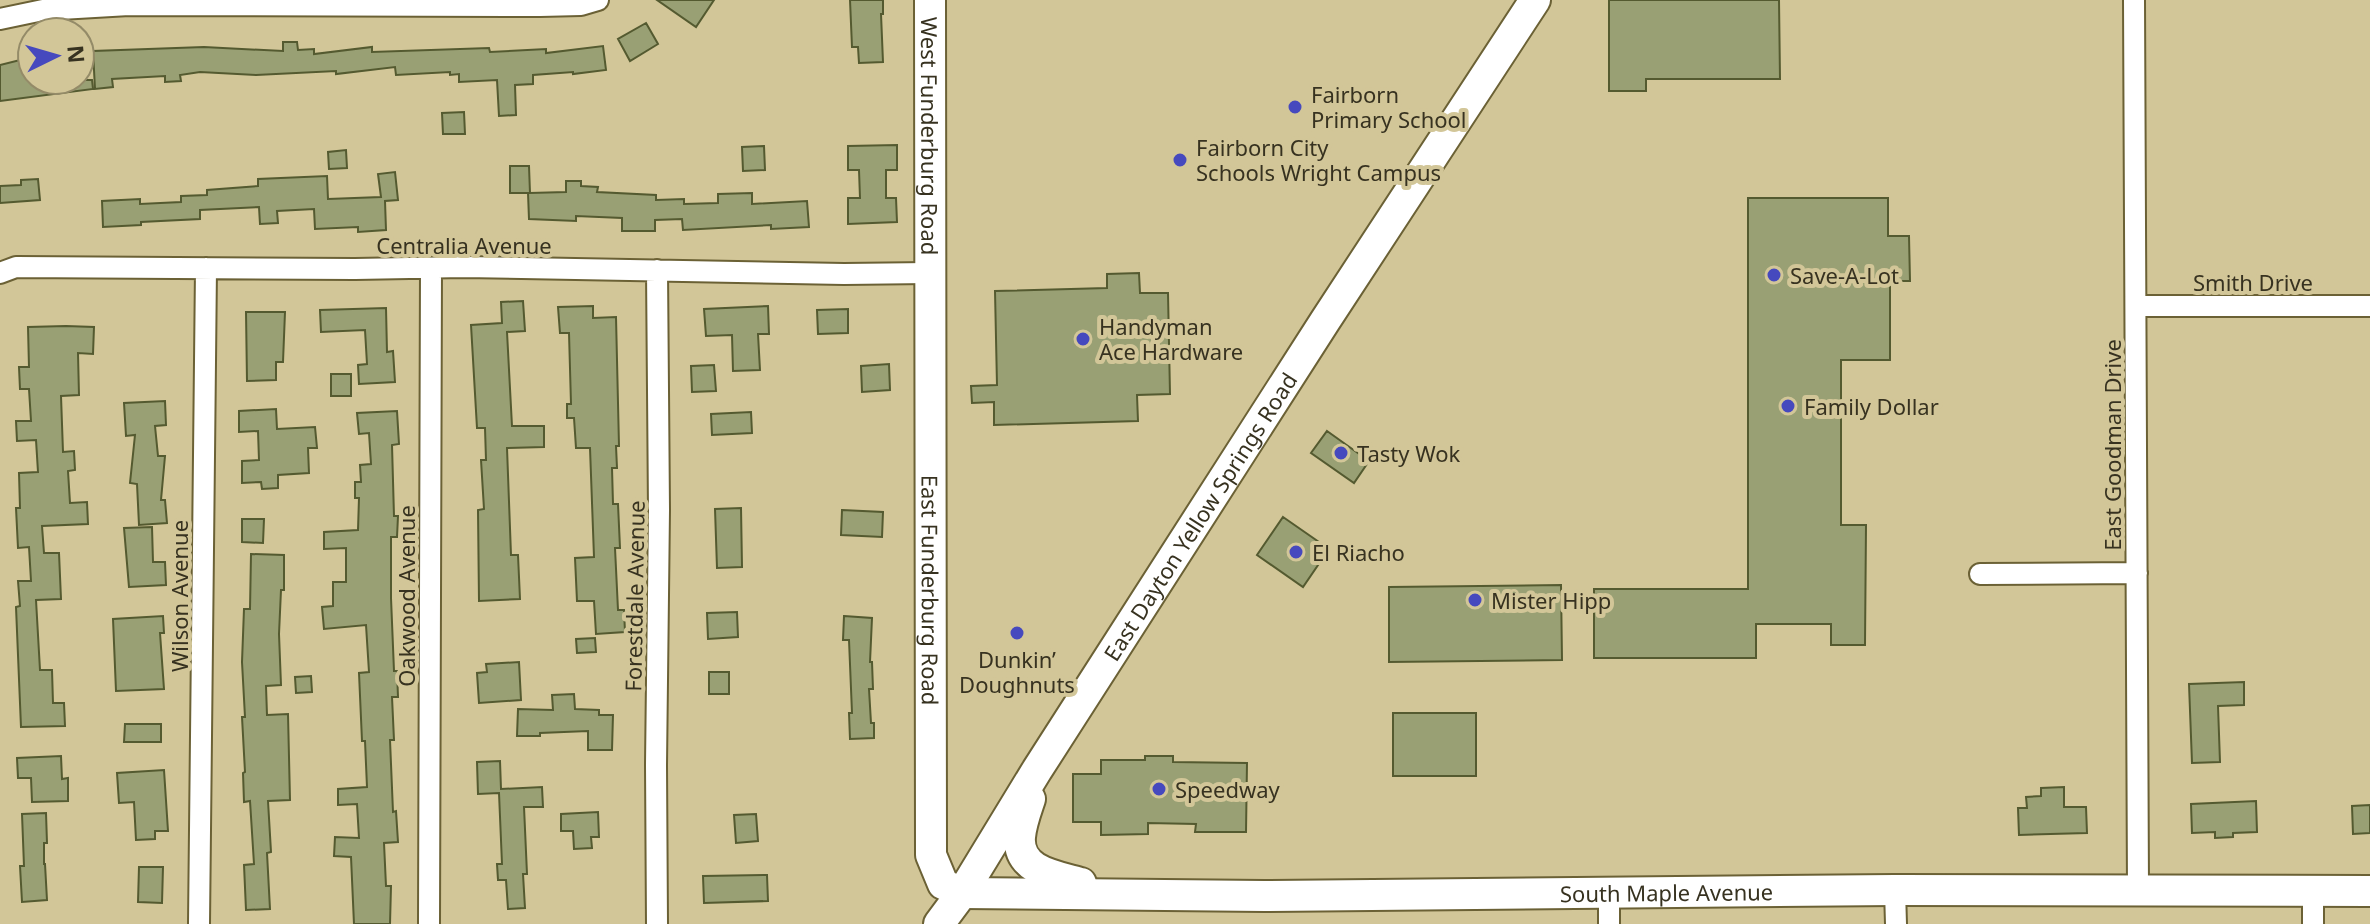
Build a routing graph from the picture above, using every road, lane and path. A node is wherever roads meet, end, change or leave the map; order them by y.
1 (598, 0) edge
2 (930, 0) edge
3 (1535, 0) edge
4 (2134, 0) edge
5 (365, 3) edge
6 (0, 19) edge
7 (206, 268) junction
8 (431, 268) junction
9 (657, 270) junction
10 (0, 273) edge
11 (929, 273) junction
12 (2136, 306) junction
13 (2370, 306) edge
14 (2137, 573) junction
15 (1980, 574) dead end
16 (1037, 770) junction
17 (1895, 890) junction
18 (2138, 890) junction
19 (2313, 891) junction
20 (2370, 891) edge
21 (1609, 892) junction
22 (962, 893) junction
23 (1129, 895) junction
24 (199, 924) edge
25 (429, 924) edge
26 (657, 924) edge
27 (939, 924) edge
28 (1609, 924) edge
29 (1896, 924) edge
30 (2313, 924) edge

1 - 5 street
2 - 11 main road, West Funderburg Road
3 - 16 main road, East Dayton Yellow Springs Road
4 - 12 street, East Goodman Drive
5 - 6 street
7 - 8 street, Centralia Avenue
7 - 10 street, Centralia Avenue
7 - 24 street, Wilson Avenue
8 - 9 street, Centralia Avenue
8 - 25 street, Oakwood Avenue
9 - 11 street, Centralia Avenue
9 - 26 street, Forestdale Avenue
11 - 22 main road, East Funderburg Road
12 - 13 street, Smith Drive
12 - 14 street, East Goodman Drive
14 - 15 street
14 - 18 street, East Goodman Drive
16 - 22 main road, East Dayton Yellow Springs Road
16 - 23 main road
17 - 18 main road, South Maple Avenue
17 - 21 main road, South Maple Avenue
17 - 29 street
18 - 19 main road, South Maple Avenue
19 - 20 main road, South Maple Avenue
19 - 30 street
21 - 23 main road, South Maple Avenue
21 - 28 street
22 - 23 main road, South Maple Avenue
22 - 27 main road, East Dayton Yellow Springs Road

